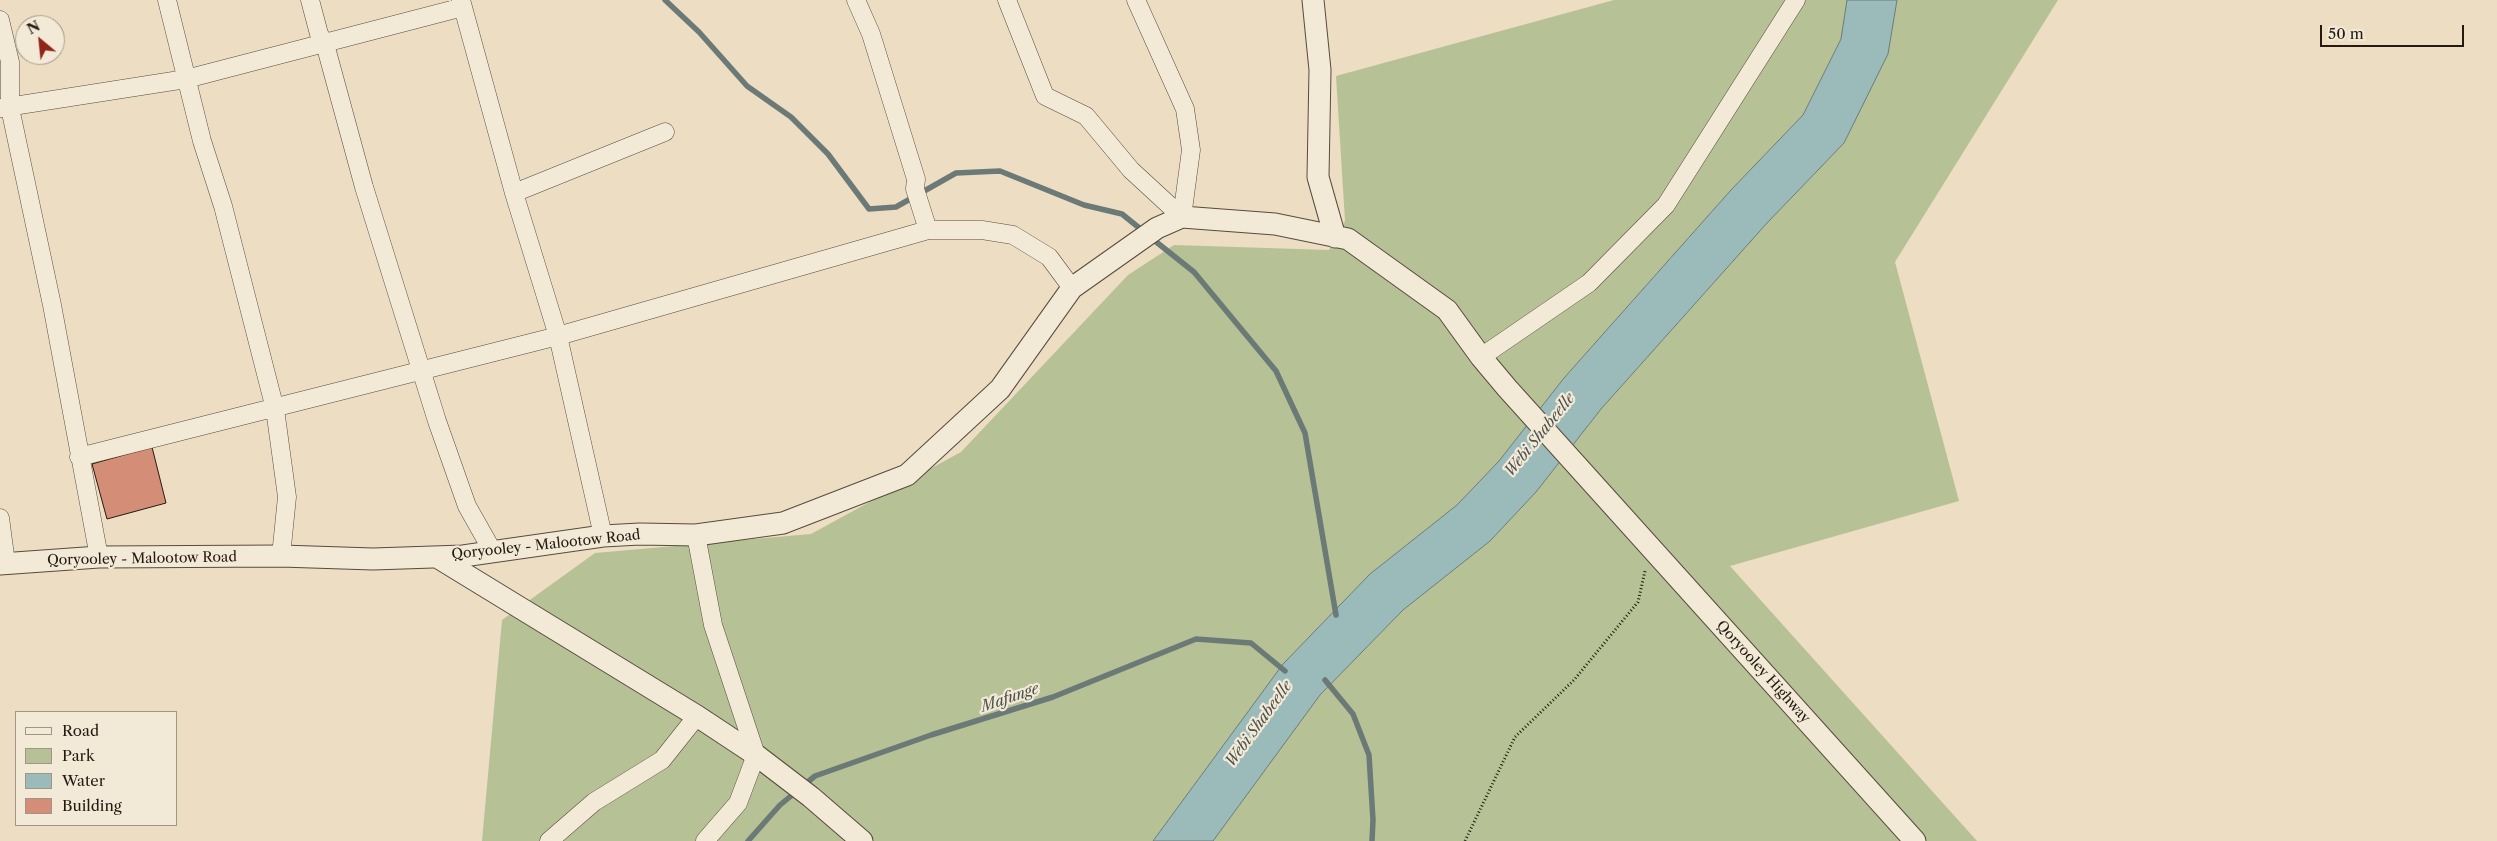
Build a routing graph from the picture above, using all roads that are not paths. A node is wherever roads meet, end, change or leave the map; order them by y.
1 (167, 0) edge
2 (310, 0) edge
3 (856, 0) edge
4 (1008, 0) edge
5 (1136, 0) edge
6 (1313, 0) edge
7 (1796, 0) edge
8 (462, 4) edge
9 (0, 20) edge
10 (325, 44) junction
11 (186, 79) junction
12 (5, 108) edge
13 (665, 132) dead end
14 (514, 193) junction
15 (1182, 217) junction
16 (928, 230) junction
17 (1335, 237) junction
18 (1072, 288) junction
19 (558, 336) junction
20 (1481, 357) junction
21 (421, 372) junction
22 (275, 408) junction
23 (79, 457) junction
24 (0, 518) edge
25 (696, 535) junction
26 (603, 536) junction
27 (493, 552) junction
28 (281, 556) junction
29 (435, 556) junction
30 (99, 557) junction
31 (3, 564) edge
32 (697, 716) junction
33 (756, 755) junction
34 (549, 841) edge
35 (705, 841) edge
36 (862, 841) edge
37 (1915, 841) edge

1 - 11 street
2 - 10 street
3 - 16 street
4 - 15 street
5 - 15 street
6 - 17 street
7 - 20 street
8 - 10 street
8 - 14 street
9 - 12 street
10 - 11 street
10 - 21 street
11 - 12 street
11 - 22 street
12 - 23 street
13 - 14 street
14 - 19 street
15 - 17 street
15 - 18 street, Qoryooley - Malootow Road
16 - 18 street
16 - 19 street
17 - 20 street
18 - 25 street, Qoryooley - Malootow Road
19 - 21 street
19 - 26 street
20 - 37 street, Qoryooley Highway
21 - 22 street
21 - 27 street
22 - 23 street
22 - 28 street
23 - 30 street
24 - 31 street
25 - 26 street, Qoryooley - Malootow Road
25 - 33 street
26 - 27 street, Qoryooley - Malootow Road
27 - 29 street, Qoryooley - Malootow Road
28 - 29 street, Qoryooley - Malootow Road
28 - 30 street, Qoryooley - Malootow Road
29 - 32 street
30 - 31 street, Qoryooley - Malootow Road
32 - 33 street
32 - 34 street
33 - 35 street
33 - 36 street

